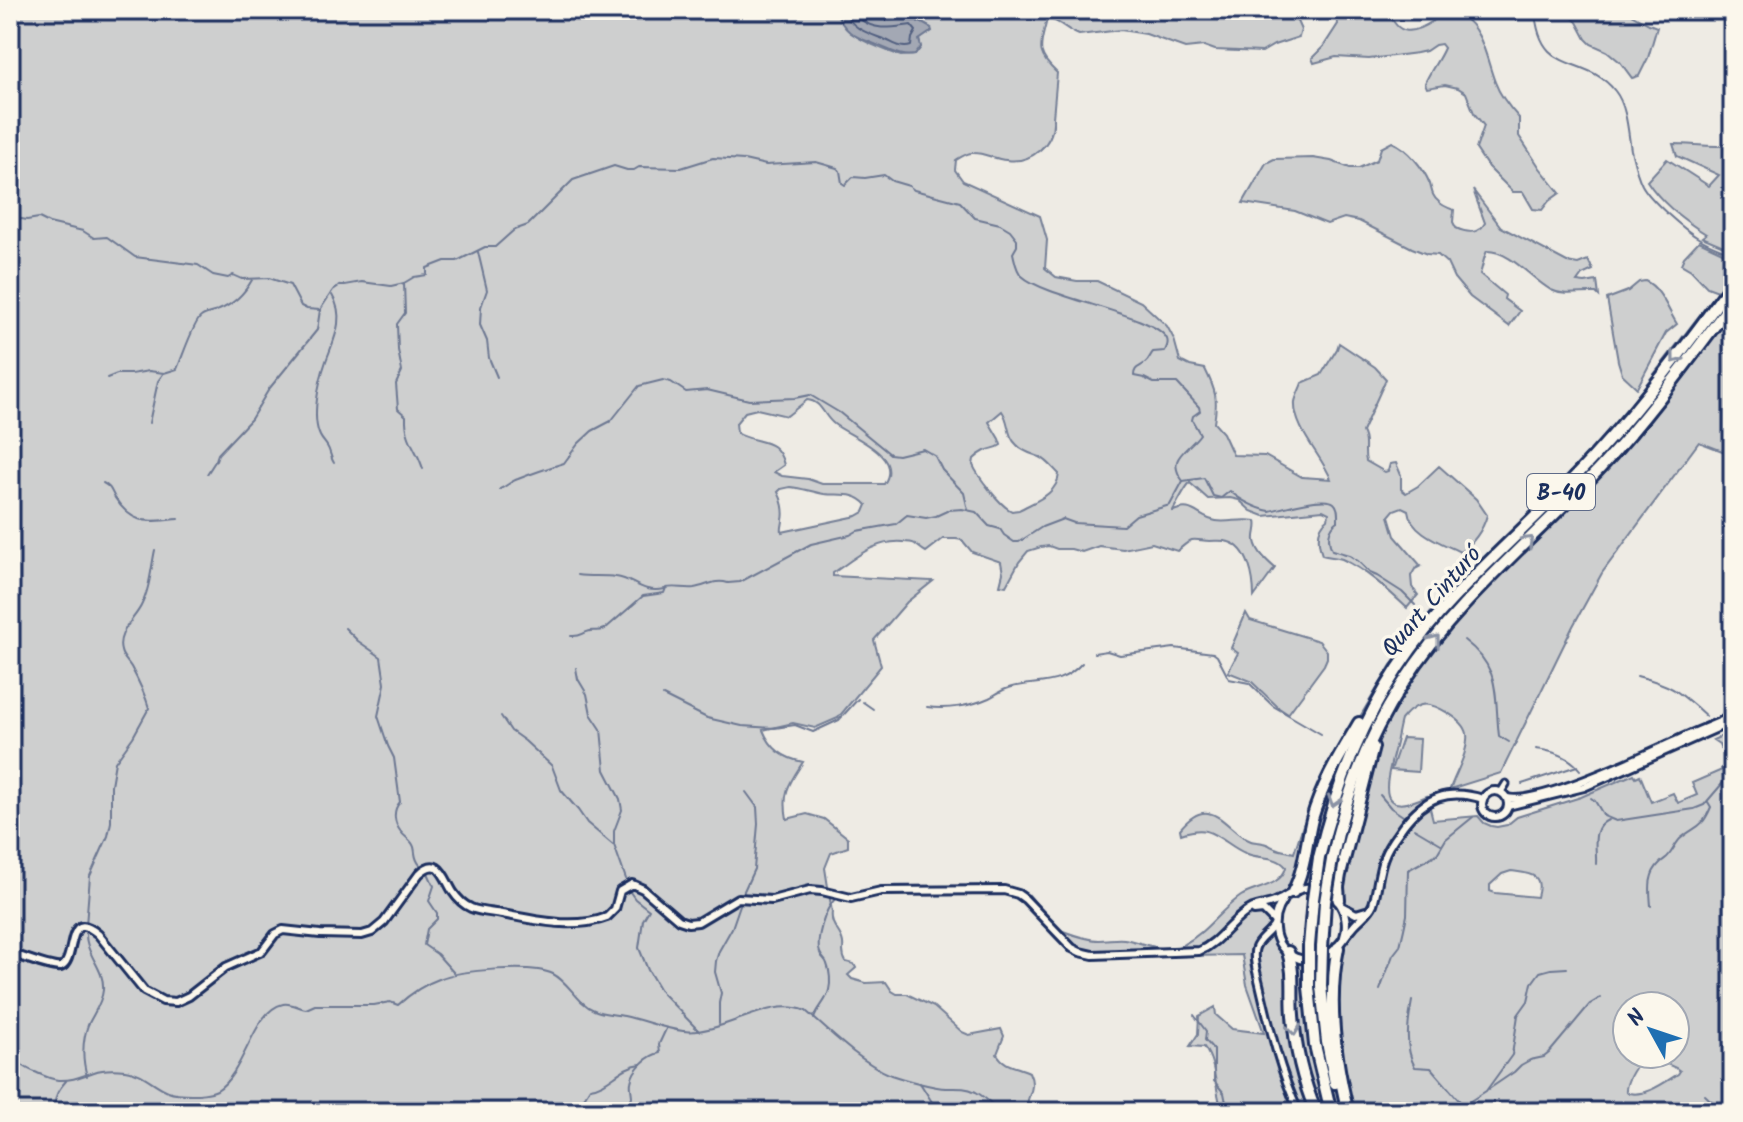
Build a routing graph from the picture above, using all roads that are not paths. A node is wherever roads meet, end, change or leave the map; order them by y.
1 (1733, 282) edge
2 (1728, 298) edge
3 (1374, 702) junction
4 (1388, 710) junction
5 (1733, 718) edge
6 (1506, 784) dead end
7 (1483, 799) junction
8 (1505, 799) junction
9 (1289, 894) junction
10 (1373, 902) junction
11 (1341, 904) junction
12 (1244, 915) junction
13 (1274, 923) junction
14 (1344, 937) junction
15 (1262, 939) junction
16 (1278, 941) junction
17 (1338, 948) junction
18 (1288, 952) junction
19 (10, 953) edge
20 (1299, 1112) edge
21 (1316, 1112) edge
22 (1331, 1112) edge
23 (1345, 1112) edge

1 - 2 highway, Quart Cinturó / B-40
2 -> 3 highway, Quart Cinturó / B-40
4 -> 2 highway, Quart Cinturó / B-40
3 - 9 highway
3 -> 22 highway, Quart Cinturó / B-40, bridge
4 - 11 highway
4 - 23 highway, Quart Cinturó / B-40, bridge
5 - 8 street
6 - 8 street
7 - 8 street
7 - 8 street
7 - 10 street
9 - 11 street
9 - 12 street
9 - 13 street
10 - 11 street
10 - 14 street
11 - 14 street
12 - 13 street
12 - 19 street
13 - 15 street
13 - 16 street
14 - 17 street
15 - 16 street
15 - 20 street
16 - 18 street
17 - 18 street
17 - 23 highway
18 -> 21 highway

